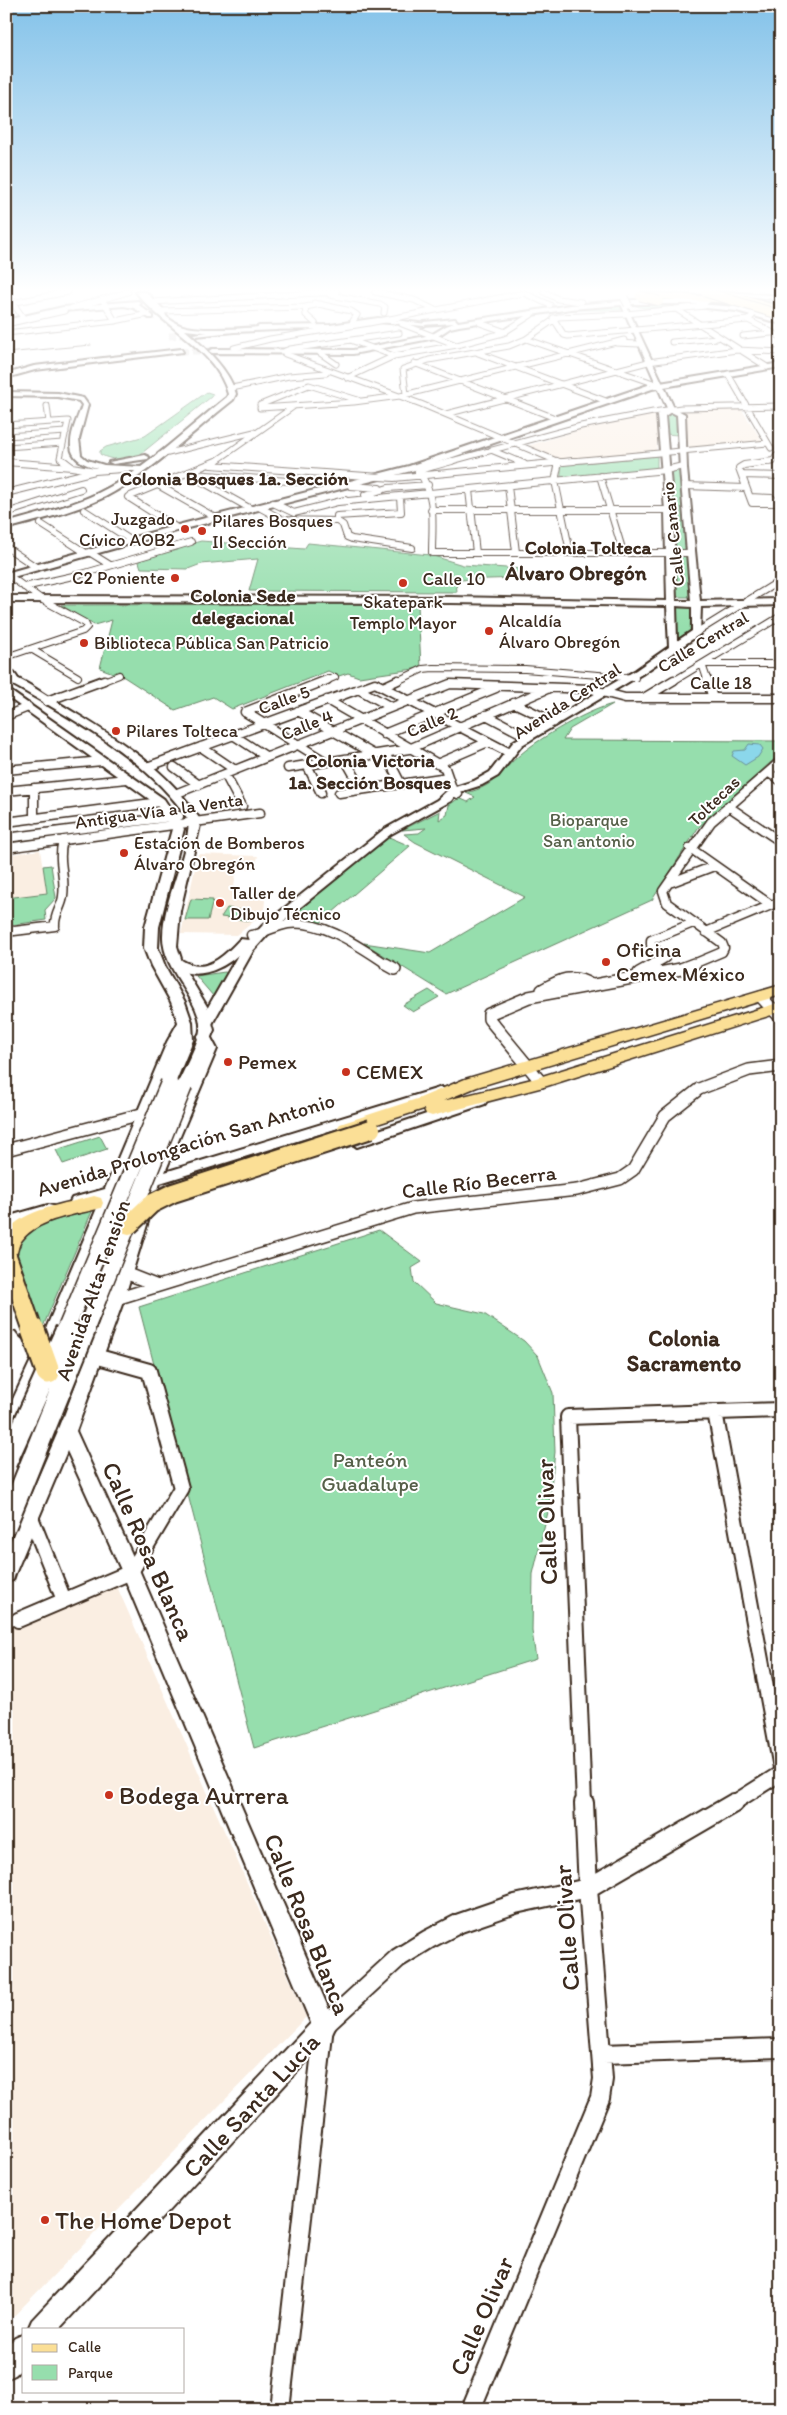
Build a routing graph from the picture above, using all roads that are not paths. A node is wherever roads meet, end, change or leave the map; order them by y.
1 (83, 405) edge
2 (210, 405) edge
3 (222, 405) edge
4 (263, 405) edge
5 (326, 405) edge
6 (422, 405) edge
7 (483, 405) edge
8 (520, 405) edge
9 (595, 405) edge
10 (669, 405) edge
11 (47, 406) dead end
12 (781, 406) edge
13 (293, 407) junction
14 (746, 407) junction
15 (6, 408) edge
16 (671, 409) junction
17 (446, 414) junction
18 (555, 418) junction
19 (49, 422) junction
20 (7, 425) edge
21 (262, 430) junction
22 (66, 432) junction
23 (6, 436) edge
24 (501, 437) junction
25 (166, 439) dead end
26 (63, 443) junction
27 (768, 443) junction
28 (516, 444) junction
29 (159, 445) dead end
30 (6, 447) edge
31 (491, 450) junction
32 (681, 450) junction
33 (664, 452) junction
34 (91, 454) dead end
35 (160, 455) junction
36 (778, 456) edge
37 (145, 457) junction
38 (6, 460) edge
39 (29, 460) dead end
40 (113, 462) junction
41 (559, 462) junction
42 (211, 465) junction
43 (526, 465) junction
44 (683, 466) junction
45 (72, 467) junction
46 (132, 468) junction
47 (415, 469) junction
48 (666, 470) junction
49 (95, 471) junction
50 (188, 474) junction
51 (423, 475) junction
52 (742, 475) junction
53 (600, 476) junction
54 (781, 476) edge
55 (375, 477) junction
56 (555, 481) junction
57 (158, 485) junction
58 (347, 485) junction
59 (428, 485) junction
60 (508, 486) junction
61 (685, 486) junction
62 (388, 488) junction
63 (746, 488) junction
64 (80, 489) dead end
65 (469, 490) junction
66 (6, 493) edge
67 (429, 494) junction
68 (400, 497) junction
69 (750, 497) dead end
70 (368, 500) junction
71 (338, 502) junction
72 (273, 503) junction
73 (6, 505) edge
74 (255, 508) junction
75 (15, 510) junction
76 (84, 510) dead end
77 (431, 510) junction
78 (471, 510) junction
79 (512, 510) junction
80 (561, 510) junction
81 (612, 510) junction
82 (668, 510) junction
83 (6, 513) edge
84 (372, 517) junction
85 (216, 518) junction
86 (337, 518) junction
87 (6, 520) edge
88 (41, 524) dead end
89 (6, 526) edge
90 (177, 528) junction
91 (132, 541) junction
92 (191, 542) dead end
93 (6, 547) edge
94 (412, 548) dead end
95 (476, 552) junction
96 (516, 552) junction
97 (570, 552) junction
98 (623, 552) junction
99 (670, 552) junction
100 (88, 553) junction
101 (690, 553) junction
102 (110, 565) junction
103 (36, 567) junction
104 (7, 575) edge
105 (781, 580) edge
106 (24, 587) junction
107 (36, 598) junction
108 (781, 598) edge
109 (6, 599) edge
110 (749, 601) junction
111 (673, 602) junction
112 (696, 602) junction
113 (781, 602) edge
114 (781, 616) edge
115 (697, 632) junction
116 (673, 646) junction
117 (31, 649) junction
118 (6, 657) edge
119 (702, 664) junction
120 (781, 664) edge
121 (485, 668) junction
122 (6, 670) edge
123 (119, 675) dead end
124 (634, 675) junction
125 (6, 677) edge
126 (78, 677) dead end
127 (335, 677) dead end
128 (16, 683) junction
129 (484, 685) junction
130 (501, 685) junction
131 (383, 687) junction
132 (551, 687) junction
133 (358, 689) junction
134 (607, 693) junction
135 (8, 694) edge
136 (642, 698) junction
137 (713, 698) junction
138 (781, 698) edge
139 (327, 700) junction
140 (409, 700) junction
141 (46, 701) junction
142 (514, 703) junction
143 (28, 707) junction
144 (391, 707) junction
145 (298, 711) junction
146 (433, 713) junction
147 (486, 715) junction
148 (6, 716) edge
149 (361, 720) junction
150 (554, 722) junction
151 (264, 724) junction
152 (459, 727) junction
153 (333, 731) junction
154 (384, 734) junction
155 (233, 735) junction
156 (528, 737) junction
157 (488, 742) junction
158 (299, 745) junction
159 (201, 747) junction
160 (409, 749) junction
161 (385, 753) junction
162 (510, 753) junction
163 (375, 755) junction
164 (268, 757) junction
165 (345, 759) junction
166 (102, 761) junction
167 (781, 761) edge
168 (326, 762) junction
169 (437, 764) junction
170 (307, 765) junction
171 (147, 766) junction
172 (174, 768) dead end
173 (288, 768) dead end
174 (6, 770) edge
175 (236, 770) junction
176 (769, 773) junction
177 (225, 774) junction
178 (448, 777) junction
179 (127, 779) junction
180 (781, 781) edge
181 (401, 784) junction
182 (199, 785) junction
183 (34, 788) junction
184 (362, 789) junction
185 (6, 791) edge
186 (320, 793) dead end
187 (338, 793) dead end
188 (456, 793) junction
189 (175, 794) junction
190 (160, 802) junction
191 (242, 806) dead end
192 (728, 806) junction
193 (260, 814) dead end
194 (193, 818) junction
195 (34, 819) junction
196 (174, 820) junction
197 (6, 822) edge
198 (29, 835) junction
199 (6, 838) edge
200 (63, 840) junction
201 (781, 842) edge
202 (174, 845) junction
203 (190, 845) junction
204 (6, 848) edge
205 (688, 852) junction
206 (710, 868) junction
207 (672, 882) junction
208 (781, 901) edge
209 (770, 905) junction
210 (693, 923) junction
211 (6, 932) edge
212 (706, 932) junction
213 (259, 933) junction
214 (662, 954) junction
215 (176, 962) junction
216 (395, 969) dead end
217 (681, 969) junction
218 (631, 977) junction
219 (781, 990) edge
220 (761, 996) junction
221 (778, 1011) edge
222 (207, 1021) junction
223 (185, 1022) junction
224 (204, 1037) junction
225 (779, 1065) edge
226 (528, 1066) junction
227 (541, 1082) junction
228 (176, 1084) junction
229 (496, 1095) junction
230 (145, 1112) junction
231 (6, 1150) edge
232 (206, 1176) junction
233 (154, 1180) junction
234 (102, 1198) junction
235 (11, 1217) edge
236 (135, 1226) junction
237 (8, 1256) edge
238 (125, 1273) junction
239 (6, 1285) edge
240 (158, 1286) junction
241 (64, 1302) junction
242 (115, 1302) junction
243 (13, 1324) edge
244 (47, 1345) junction
245 (95, 1356) junction
246 (48, 1372) junction
247 (28, 1388) junction
248 (781, 1410) edge
249 (715, 1412) junction
250 (67, 1431) junction
251 (6, 1433) edge
252 (6, 1464) edge
253 (30, 1515) junction
254 (6, 1525) edge
255 (131, 1572) junction
256 (6, 1574) edge
257 (64, 1600) junction
258 (18, 1620) dead end
259 (781, 1768) edge
260 (781, 1773) edge
261 (588, 1888) junction
262 (324, 2026) junction
263 (781, 2048) edge
264 (602, 2054) junction
265 (42, 2328) edge
266 (22, 2349) edge
267 (6, 2366) edge
268 (280, 2409) edge
269 (471, 2409) edge

1 - 46 street
2 - 25 main road
3 - 35 main road
4 - 13 street
5 - 13 street
6 - 17 street
7 - 17 street
8 - 18 street
9 - 18 main road
10 - 16 street, Calle Canario
11 - 19 street
12 - 14 street
13 - 21 street
14 - 16 street
14 - 27 street
15 - 20 street
16 - 28 street
16 - 32 street, Calle Canario
16 - 33 street, Calle Canario
17 - 24 street
18 - 24 main road
19 - 20 street
19 - 22 street
21 - 35 street
21 - 42 street
22 - 23 street
22 - 26 street
24 - 28 street
24 - 47 main road
26 - 30 street
26 - 45 street
27 - 32 street
27 - 36 street
28 - 31 street
28 - 41 street
29 - 37 main road
31 - 43 street
31 - 47 street
32 - 33 street
32 - 44 street, Calle Canario
33 - 41 street
33 - 48 street, Calle Canario
34 - 40 street
35 - 46 main road
36 - 52 street
37 - 40 main road
37 - 46 main road
38 - 39 street
38 - 45 street
40 - 46 street
41 - 43 street
41 - 56 street
42 - 50 street
42 - 55 street
43 - 51 street
44 - 48 street
44 - 61 street, Calle Canario
45 - 49 street
46 - 49 street
46 - 87 main road
46 - 89 main road
47 - 51 street
47 - 55 main road
48 - 53 street
48 - 82 street, Calle Canario
49 - 66 street
50 - 57 street
50 - 58 street
50 - 74 street
51 - 55 street
51 - 59 street
52 - 54 street
52 - 63 street
53 - 56 street
53 - 81 street
55 - 58 main road
56 - 60 street
56 - 80 street
57 - 85 street
57 - 90 street
58 - 62 street
58 - 72 main road
59 - 62 street
59 - 67 street
60 - 65 street
60 - 79 street
61 - 63 street
61 - 101 street, Calle Canario
62 - 71 street
63 - 69 street
64 - 75 street
65 - 67 street
65 - 78 street
67 - 68 street
67 - 77 street
68 - 70 street
68 - 84 street
70 - 71 street
70 - 84 street
71 - 72 street
72 - 74 main road
73 - 75 street
74 - 85 main road
74 - 86 street
75 - 83 street
76 - 91 street
77 - 78 street
77 - 95 street
78 - 79 street
78 - 95 street
79 - 80 street
79 - 96 street
80 - 81 street
80 - 97 street
81 - 82 street
81 - 98 street
82 - 99 street, Calle Canario
84 - 86 street
85 - 90 main road
86 - 94 street
88 - 100 street
90 - 91 main road
91 - 100 main road
92 - 102 street
93 - 103 street
95 - 96 street
96 - 97 street
97 - 98 street
98 - 99 street
99 - 101 street
99 - 111 street, Calle Canario
100 - 102 street
100 - 103 main road
101 - 112 street, Calle Canario
102 - 106 street
103 - 104 main road
104 - 106 street
105 - 110 street, Avenida Central
106 - 107 street
107 - 109 street, Calle 10
107 - 111 street, Calle 10
107 - 117 street
108 - 110 street, Calle 10
110 - 112 street, Calle 10
110 - 113 street, Calle 10
110 - 115 street, Avenida Central
111 - 112 street, Calle 10
111 - 116 street, Calle Canario
112 - 115 street, Calle Canario
114 - 119 street, Calle Central
115 - 116 street, Avenida Central
116 - 124 street, Avenida Central
117 - 118 street
117 - 126 street
119 - 120 street
119 - 136 street, Calle Central
119 - 137 street
121 - 124 street
121 - 129 street
121 - 131 street
122 - 128 street
123 - 141 street
124 - 134 street, Avenida Central
125 - 128 main road
127 - 151 street
128 - 141 main road
129 - 130 street
129 - 140 street, Calle 4
130 - 132 street
130 - 146 street
131 - 133 street, Calle 5
131 - 140 street
132 - 134 street
132 - 142 street, Calle 2
133 - 139 street, Calle 5
133 - 144 street
134 - 136 street, Calle 18
134 - 150 street, Avenida Central
134 - 188 street, Avenida Central
135 - 143 main road
136 - 137 street, Calle 18
137 - 138 street, Calle 18
139 - 145 street, Calle 5
139 - 149 street
140 - 144 street, Calle 4
140 - 146 street
141 - 171 main road
142 - 147 street, Calle 2
142 - 150 street
143 - 148 street
143 - 166 main road
144 - 149 street, Calle 4
145 - 151 street, Calle 5
145 - 153 street
146 - 152 street
146 - 154 street
147 - 152 street, Calle 2
147 - 156 street
149 - 153 street, Calle 4
149 - 154 street
150 - 156 street, Avenida Central
151 - 155 street, Calle 5
151 - 158 street
152 - 157 street
152 - 160 street, Calle 2
153 - 158 street, Calle 4
153 - 163 street
154 - 160 street
155 - 159 street, Calle 5
155 - 164 street
156 - 162 street, Avenida Central
157 - 162 street
157 - 169 street
158 - 164 street, Calle 4
158 - 168 street
159 - 171 street, Calle 5
159 - 175 street
160 - 161 street, Calle 2
160 - 169 street
161 - 163 street, Calle 2
161 - 181 street
162 - 188 street, Avenida Central
163 - 165 street, Calle 2
164 - 175 street, Calle 4
165 - 168 street, Calle 2
165 - 184 street
166 - 174 street
166 - 179 main road
167 - 176 street, Toltecas
168 - 170 street, Calle 2
169 - 178 street
170 - 173 street, Calle 2
170 - 186 street
171 - 189 main road
172 - 182 street
175 - 177 street, Calle 4
176 - 180 street
176 - 192 street, Toltecas
177 - 182 street, Calle 4
177 - 191 street
178 - 181 street
178 - 188 street
179 - 183 street
179 - 190 main road
181 - 184 street
182 - 189 street, Calle 4
183 - 185 street
183 - 195 street
184 - 187 street
188 - 213 street, Avenida Central
189 - 194 main road
190 - 195 street
190 - 196 main road
192 - 201 street
192 - 205 street, Toltecas
193 - 194 street, Antigua Vía a la Venta
194 - 196 street, Antigua Vía a la Venta
194 - 203 main road
195 - 197 street
196 - 198 street, Antigua Vía a la Venta
196 - 200 street, Antigua Vía a la Venta
196 - 202 main road
198 - 199 street, Antigua Vía a la Venta
198 - 200 street, Antigua Vía a la Venta
200 - 204 street, Antigua Vía a la Venta
200 - 211 street
202 - 203 main road
202 - 223 main road
203 - 215 main road
205 - 206 street
205 - 207 street, Toltecas
206 - 207 street
206 - 209 street
207 - 210 street, Toltecas
208 - 209 street
209 - 212 street
210 - 212 street
210 - 214 street
212 - 217 street
213 - 215 street
213 - 216 street
213 - 222 street
214 - 217 street
214 - 218 street
215 - 222 main road
217 - 218 street
218 - 226 street
219 - 220 main road
220 - 221 street
220 - 226 main road
221 - 227 main road, Avenida Prolongación San Antonio
222 - 224 main road
223 - 228 main road, Avenida Alta Tensión
223 - 230 street, Avenida Alta Tensión
224 - 228 main road, Avenida Alta Tensión
224 - 233 street, Avenida Alta Tensión
225 - 240 street, Calle Río Becerra
226 - 227 street
226 - 232 main road
227 - 229 main road, Avenida Prolongación San Antonio
228 - 236 main road, Avenida Alta Tensión, bridge
228 - 246 main road, Avenida Alta Tensión, bridge
229 - 232 street, Avenida Prolongación San Antonio
229 - 236 main road, bridge
230 - 231 street
230 - 234 street, Avenida Alta Tensión
232 - 233 street, Avenida Prolongación San Antonio
232 - 236 street, Avenida Prolongación San Antonio
233 - 234 street, Avenida Prolongación San Antonio
233 - 236 street, Avenida Alta Tensión
234 - 235 street, Avenida Prolongación San Antonio
234 - 237 main road
234 - 238 street
234 - 241 street, Avenida Alta Tensión
236 - 238 street, Avenida Alta Tensión
236 - 254 main road, Avenida Alta Tensión, bridge
237 - 246 main road, bridge
238 - 240 street
238 - 242 street, Avenida Alta Tensión
239 - 243 street
240 - 242 street, Calle Río Becerra
241 - 242 street
241 - 244 street, Avenida Alta Tensión
242 - 245 street, Avenida Alta Tensión
243 - 244 street
244 - 245 street
244 - 247 street, Avenida Alta Tensión
245 - 250 street, Avenida Alta Tensión
245 - 255 street
246 - 252 main road, Avenida Alta Tensión, bridge
247 - 250 street, Calle Rosa Blanca
247 - 251 street, Avenida Alta Tensión
248 - 249 street
249 - 259 street
249 - 261 street, Calle Olivar
250 - 253 street, Avenida Alta Tensión
250 - 255 street, Calle Rosa Blanca
253 - 256 street, Avenida Alta Tensión
253 - 257 street
255 - 257 street
255 - 262 street, Calle Rosa Blanca
257 - 258 street
260 - 261 street, Calle Santa Lucía
261 - 262 street, Calle Santa Lucía
261 - 264 street, Calle Olivar
262 - 265 street, Calle Santa Lucía
262 - 268 street, Calle Rosa Blanca
263 - 264 street
264 - 269 street, Calle Olivar
266 - 267 street

